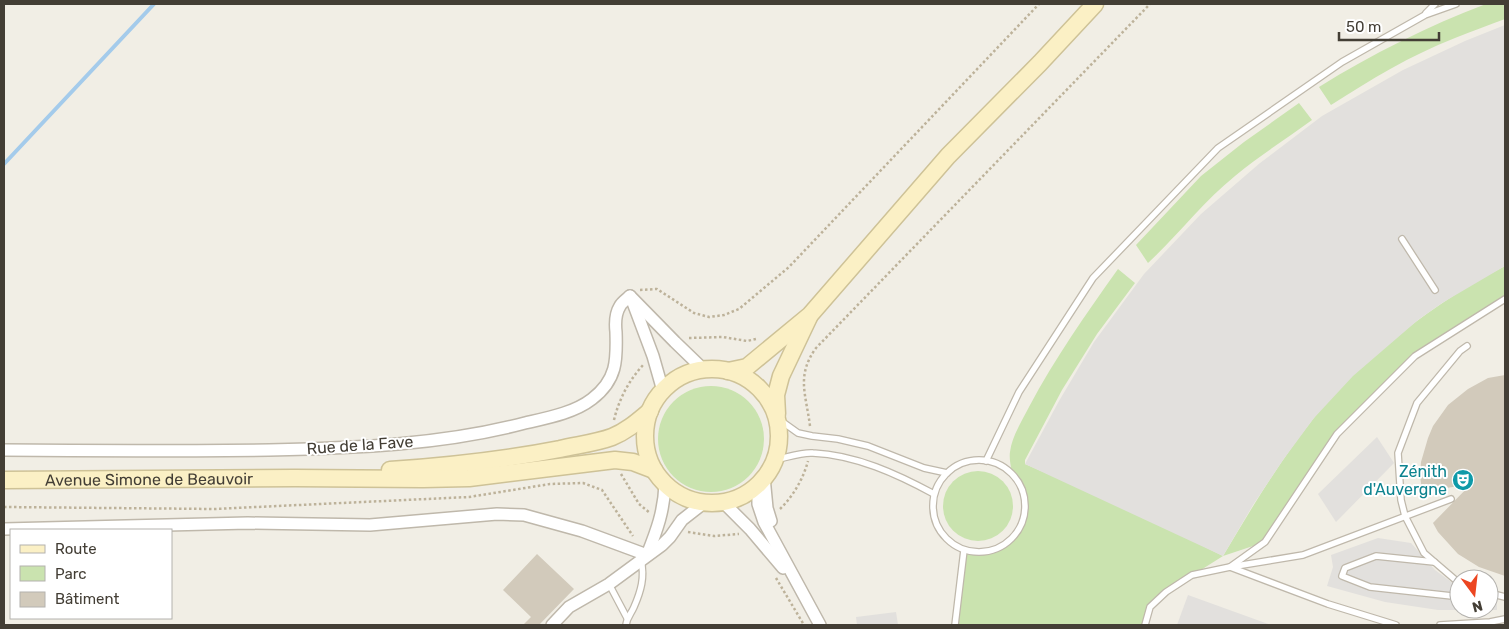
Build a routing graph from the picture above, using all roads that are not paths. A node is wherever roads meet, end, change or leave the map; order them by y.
1 (1095, 4) edge
2 (1435, 4) edge
3 (1456, 4) edge
4 (1425, 15) junction
5 (1402, 239) dead end
6 (1435, 290) dead end
7 (630, 296) junction
8 (1505, 299) edge
9 (810, 315) junction
10 (1467, 346) dead end
11 (704, 370) junction
12 (728, 371) junction
13 (663, 391) junction
14 (650, 411) junction
15 (777, 418) junction
16 (4, 450) edge
17 (774, 460) junction
18 (986, 461) junction
19 (652, 466) junction
20 (947, 473) junction
21 (295, 478) junction
22 (423, 479) junction
23 (4, 480) edge
24 (761, 480) junction
25 (665, 484) junction
26 (934, 494) junction
27 (1450, 499) dead end
28 (705, 502) junction
29 (723, 502) junction
30 (1405, 516) junction
31 (4, 529) edge
32 (964, 550) junction
33 (644, 558) junction
34 (1435, 562) junction
35 (1230, 567) junction
36 (1449, 574) edge
37 (609, 584) junction
38 (797, 585) junction
39 (1449, 596) edge
40 (627, 618) junction
41 (1505, 619) edge
42 (552, 625) edge
43 (626, 625) edge
44 (820, 625) edge
45 (955, 625) edge
46 (1145, 625) edge
47 (1396, 625) edge
48 (1440, 625) edge

1 - 9 main road
2 - 4 lane
3 - 4 lane
4 - 18 lane
5 - 6 lane
7 - 11 street
7 - 13 street
7 - 16 street, Rue de la Fave
8 - 35 lane
9 - 12 main road
9 - 15 main road
10 - 30 lane
11 - 12 main road
11 - 13 main road
12 - 15 main road
13 - 14 main road
14 - 19 main road
14 - 21 main road
15 - 17 main road
15 - 20 lane
17 - 24 main road
17 - 26 lane
18 - 20 lane
18 - 32 lane
19 - 22 main road
19 - 22 main road
19 - 25 main road
20 - 26 lane
21 - 22 main road
21 - 23 main road, Avenue Simone de Beauvoir
24 - 29 main road
24 - 38 street
24 - 38 street
25 - 28 main road
25 - 33 street
26 - 32 lane
27 - 30 lane
28 - 29 main road
28 - 33 street
29 - 38 street
30 - 34 lane
30 - 35 lane
31 - 33 street
32 - 45 lane
33 - 37 street
33 - 40 lane
34 - 36 lane
34 - 39 lane
35 - 46 lane
35 - 47 lane
37 - 40 lane
37 - 42 street
38 - 44 street
40 - 43 lane
41 - 48 lane

